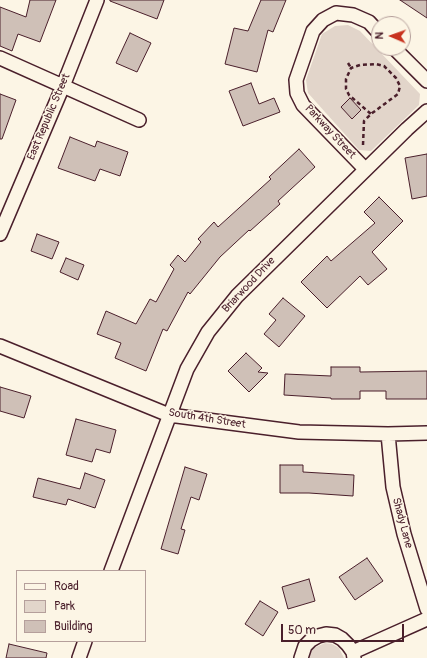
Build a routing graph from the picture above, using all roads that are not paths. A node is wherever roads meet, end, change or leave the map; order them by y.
1 (97, 0) edge
2 (371, 24) edge
3 (402, 56) edge
4 (0, 58) edge
5 (427, 81) edge
6 (63, 86) junction
7 (427, 111) edge
8 (139, 120) dead end
9 (364, 169) junction
10 (0, 234) edge
11 (0, 346) edge
12 (169, 414) junction
13 (388, 434) junction
14 (427, 434) edge
15 (111, 570) edge
16 (427, 609) edge
17 (427, 620) edge
18 (85, 642) edge
19 (353, 655) edge
20 (79, 658) edge
21 (301, 658) edge

1 - 6 street, East Republic Street
2 - 9 street, Parkway Street
3 - 5 street
4 - 6 street
6 - 8 street
6 - 10 street, East Republic Street
7 - 9 street, Briarwood Drive
9 - 12 street, Briarwood Drive
11 - 12 street, South 4th Street
12 - 13 street, South 4th Street
12 - 15 street, Briarwood Drive
13 - 14 street, South 4th Street
13 - 16 street, Shady Lane
17 - 19 street
18 - 20 street
19 - 21 street

